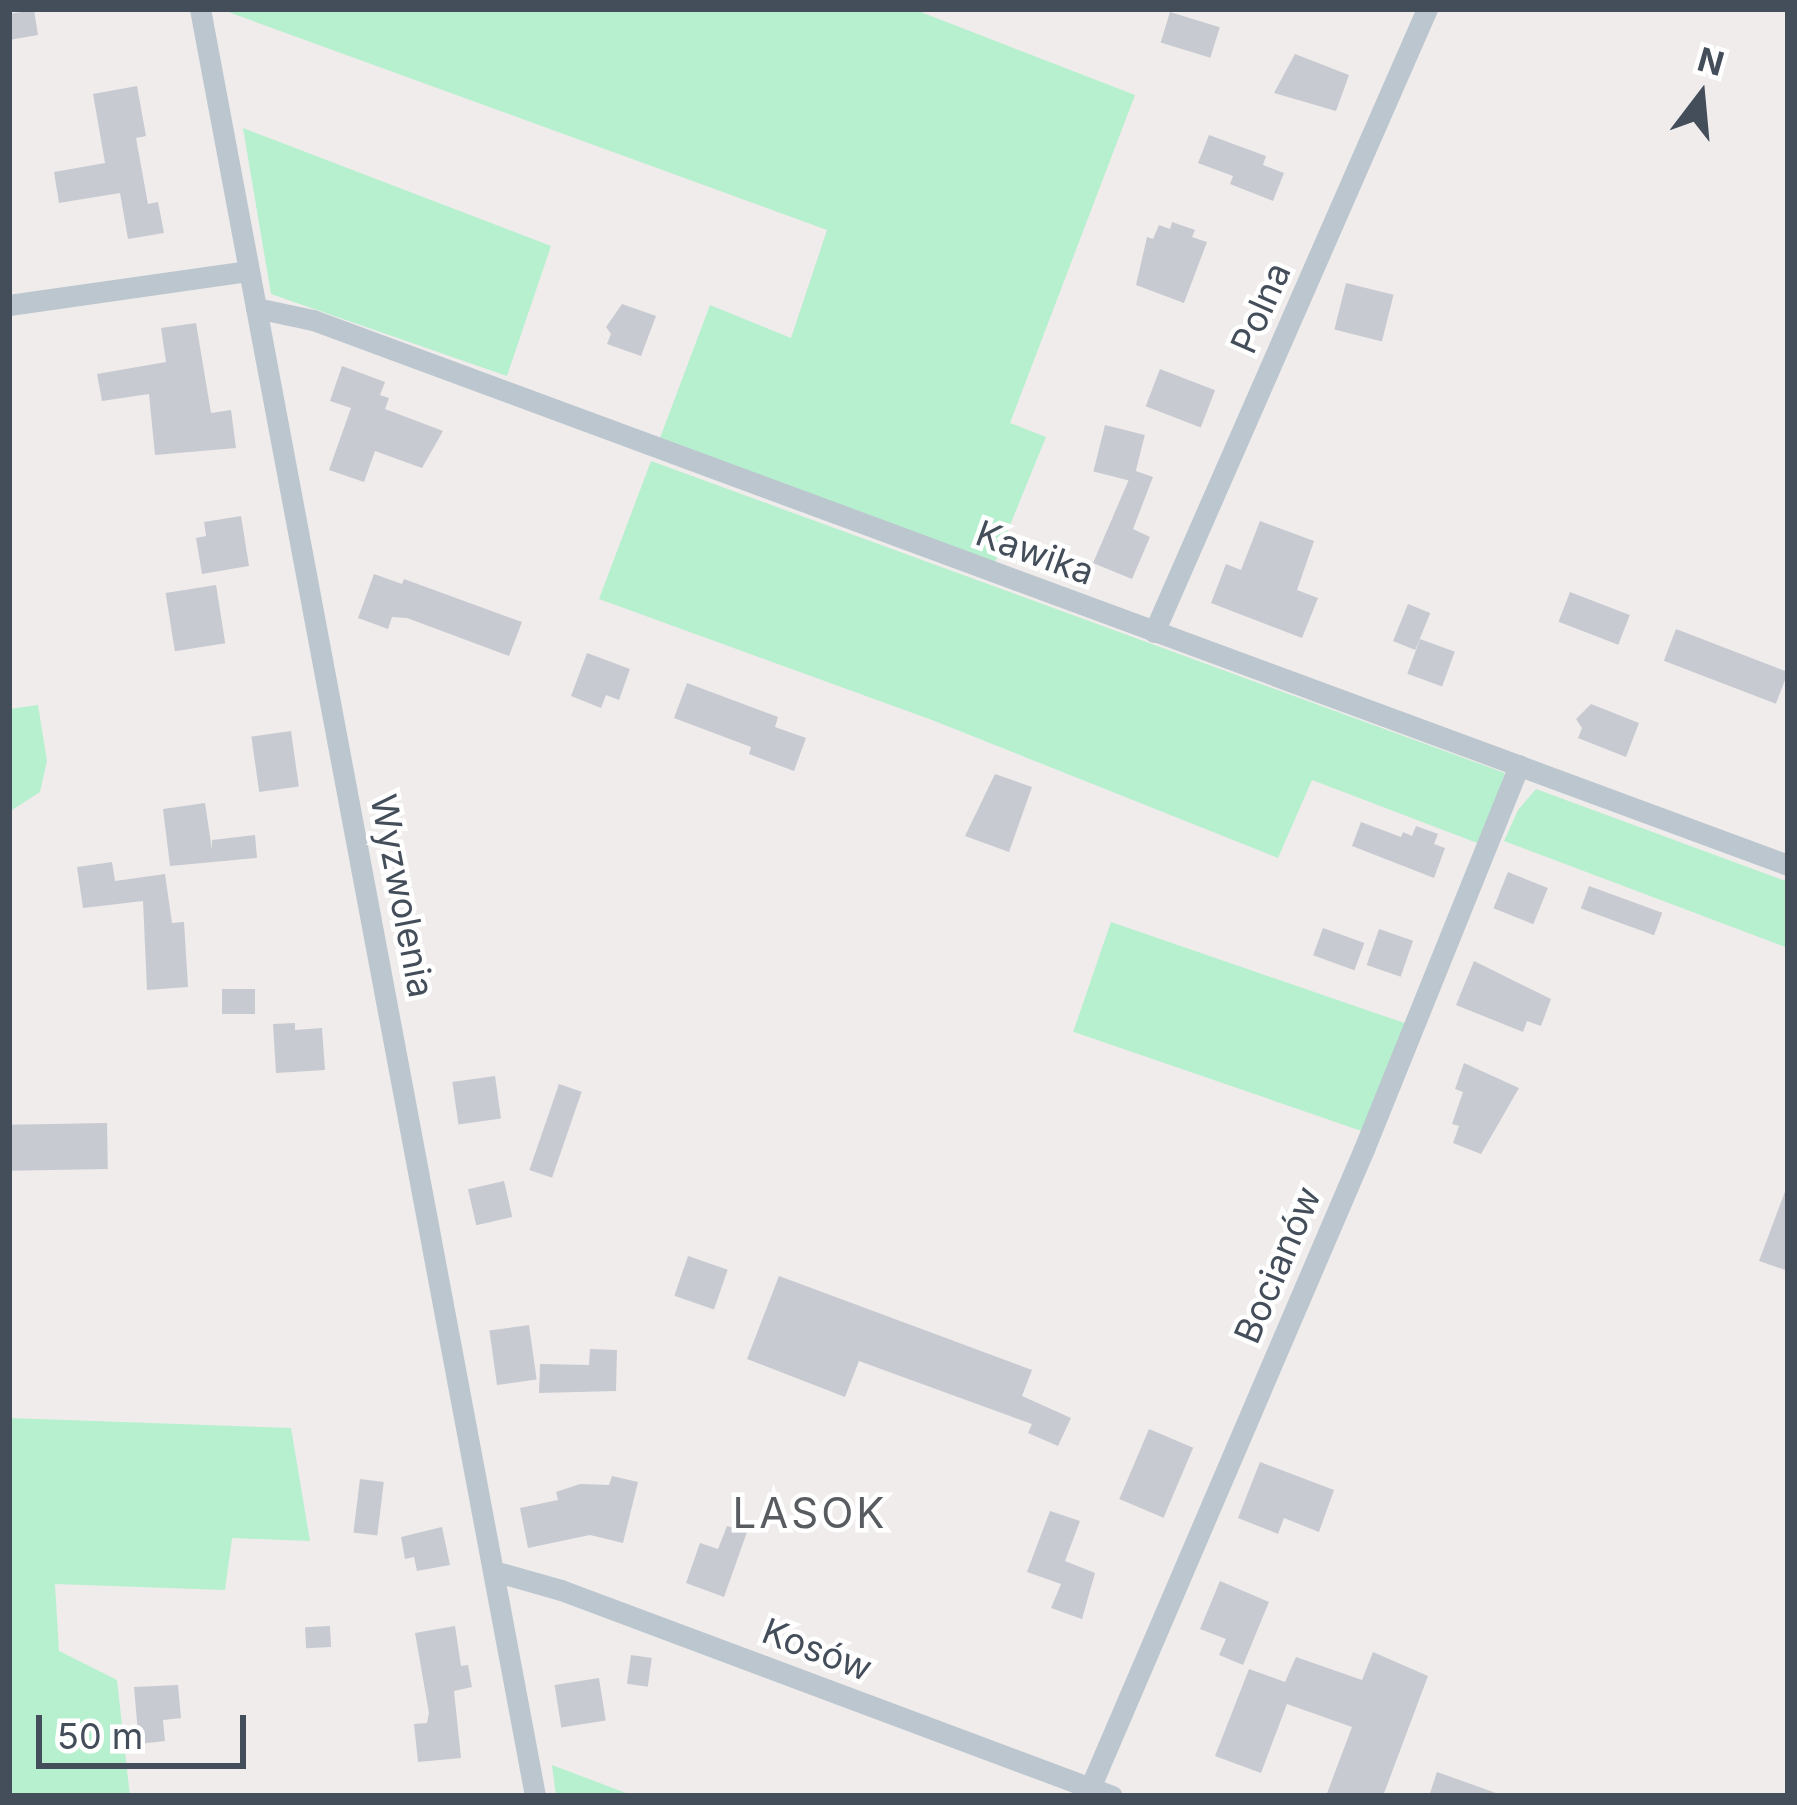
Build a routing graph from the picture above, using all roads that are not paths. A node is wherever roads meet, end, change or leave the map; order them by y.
1 (200, 9) edge
2 (1427, 9) edge
3 (249, 271) junction
4 (9, 305) edge
5 (256, 308) junction
6 (1154, 632) junction
7 (1519, 765) junction
8 (1788, 866) edge
9 (497, 1572) junction
10 (1090, 1788) junction
11 (535, 1796) edge
12 (1112, 1796) edge

1 - 3 street, Wyzwolenia
2 - 6 street, Polna
3 - 4 street
3 - 5 street, Wyzwolenia
5 - 6 street, Kawika
5 - 9 street, Wyzwolenia
6 - 7 street, Kawika
7 - 8 street, Kawika
7 - 10 street, Bocianów
9 - 10 street, Kosów
9 - 11 street, Wyzwolenia
10 - 12 street, Kosów

